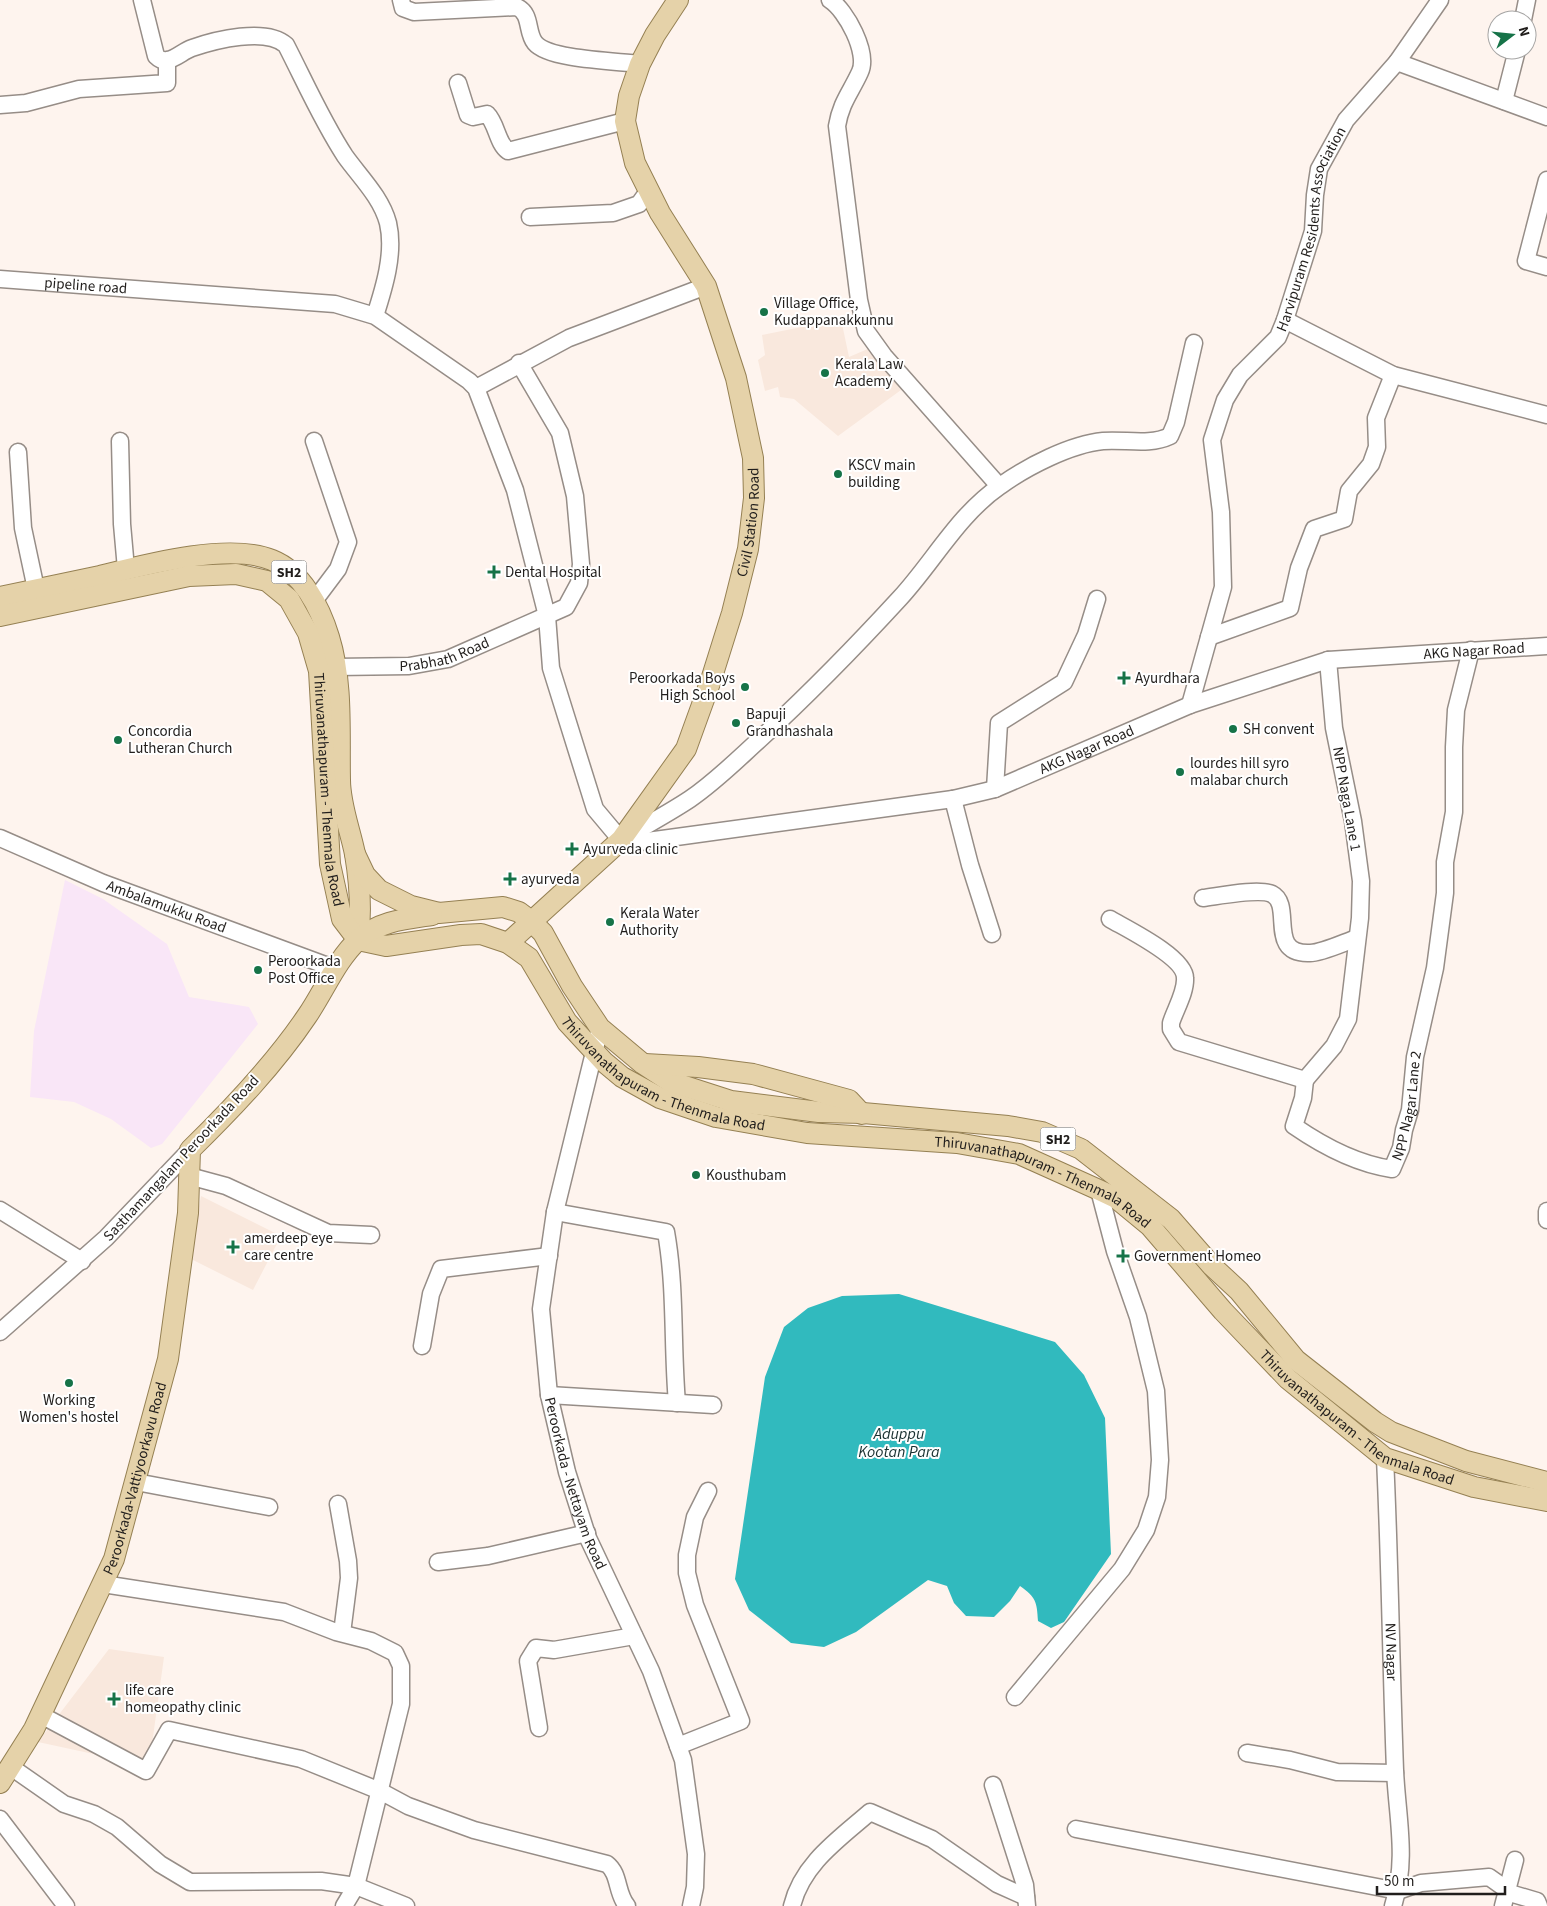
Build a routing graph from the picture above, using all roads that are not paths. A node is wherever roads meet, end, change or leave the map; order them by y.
1 (142, 0) edge
2 (401, 0) edge
3 (678, 0) edge
4 (830, 0) edge
5 (1440, 0) edge
6 (167, 60) junction
7 (1514, 60) edge
8 (1397, 62) junction
9 (640, 64) junction
10 (458, 83) dead end
11 (1504, 101) junction
12 (0, 105) edge
13 (1547, 117) edge
14 (625, 121) junction
15 (1547, 180) edge
16 (649, 190) junction
17 (530, 217) dead end
18 (1547, 267) edge
19 (0, 279) edge
20 (706, 286) junction
21 (375, 316) junction
22 (1285, 320) junction
23 (1194, 343) dead end
24 (519, 363) junction
25 (1392, 375) junction
26 (476, 388) junction
27 (1547, 415) edge
28 (120, 441) dead end
29 (314, 441) dead end
30 (18, 452) dead end
31 (999, 486) junction
32 (126, 568) junction
33 (103, 585) junction
34 (36, 589) junction
35 (0, 597) edge
36 (1097, 599) dead end
37 (314, 601) junction
38 (0, 616) edge
39 (547, 616) junction
40 (1210, 637) junction
41 (1547, 646) edge
42 (1471, 650) junction
43 (1328, 660) junction
44 (335, 667) junction
45 (1190, 705) junction
46 (330, 717) junction
47 (995, 789) junction
48 (953, 799) junction
49 (0, 838) edge
50 (621, 840) junction
51 (355, 854) junction
52 (1203, 898) dead end
53 (439, 913) junction
54 (1110, 919) dead end
55 (531, 921) junction
56 (992, 934) dead end
57 (1357, 938) junction
58 (358, 940) junction
59 (508, 943) junction
60 (336, 969) junction
61 (600, 1028) junction
62 (594, 1050) junction
63 (642, 1064) junction
64 (1305, 1080) junction
65 (863, 1113) junction
66 (858, 1137) junction
67 (190, 1150) junction
68 (1112, 1172) junction
69 (189, 1176) junction
70 (1099, 1190) junction
71 (0, 1210) edge
72 (1547, 1211) edge
73 (555, 1212) junction
74 (1547, 1220) edge
75 (370, 1235) dead end
76 (549, 1256) junction
77 (82, 1261) junction
78 (1212, 1266) junction
79 (1196, 1278) junction
80 (0, 1332) edge
81 (422, 1346) dead end
82 (549, 1395) junction
83 (677, 1403) junction
84 (713, 1405) dead end
85 (1390, 1432) junction
86 (1385, 1458) junction
87 (136, 1482) junction
88 (1547, 1482) edge
89 (708, 1491) dead end
90 (1547, 1501) edge
91 (338, 1504) dead end
92 (269, 1507) dead end
93 (587, 1533) junction
94 (438, 1562) dead end
95 (103, 1584) junction
96 (342, 1633) junction
97 (634, 1636) junction
98 (1015, 1697) dead end
99 (41, 1715) junction
100 (539, 1728) dead end
101 (678, 1746) junction
102 (1247, 1753) dead end
103 (1395, 1772) junction
104 (6, 1775) edge
105 (993, 1786) dead end
106 (380, 1791) junction
107 (0, 1819) edge
108 (1076, 1829) dead end
109 (1515, 1860) dead end
110 (356, 1886) junction
111 (1506, 1889) junction
112 (1396, 1899) edge
113 (1026, 1902) edge
114 (66, 1906) edge
115 (344, 1906) edge
116 (406, 1906) edge
117 (627, 1906) edge
118 (690, 1906) edge
119 (792, 1906) edge
120 (1503, 1906) edge
121 (1539, 1906) edge

1 - 6 street
2 - 9 street
3 - 9 main road, Civil Station Road
4 - 31 street
5 - 8 street, Harvipuram Residents Association
6 - 12 street
6 - 21 street
7 - 11 street
8 - 11 street
8 - 22 street, Harvipuram Residents Association
9 - 14 main road, Civil Station Road
10 - 14 street
11 - 13 street
14 - 16 main road, Civil Station Road
15 - 18 street
16 - 17 street
16 - 20 main road, Civil Station Road
19 - 21 street, pipeline road
20 - 24 street
20 - 50 main road, Civil Station Road
21 - 26 street, pipeline road
22 - 25 street
22 - 40 street, Harvipuram Residents Association
23 - 31 street
24 - 26 street
24 - 39 street, Prabhath Road
25 - 27 street
25 - 40 street
26 - 39 street
28 - 32 street
29 - 37 street
30 - 34 street
31 - 50 street
32 - 33 main road, SH2
32 - 37 main road, SH2
33 - 34 main road, SH2
33 - 38 main road, Thiruvanathapuram - Thenmala Road
33 - 46 main road, Thiruvanathapuram - Thenmala Road
34 - 35 main road, SH2
36 - 47 street
37 - 44 main road, SH2
39 - 44 street, Prabhath Road
39 - 50 street
40 - 45 street, Harvipuram Residents Association
41 - 42 street, AKG Nagar Road
42 - 43 street, AKG Nagar Road
42 - 64 street, NPP Nagar Lane 2
43 - 45 street, AKG Nagar Road
43 - 57 street, NPP Naga Lane 1
44 - 46 main road, SH2
45 - 47 street, AKG Nagar Road
46 - 51 main road, SH2
46 - 58 main road, Thiruvanathapuram - Thenmala Road
47 - 48 street, AKG Nagar Road
48 - 50 street, AKG Nagar Road
48 - 56 street
49 - 60 street, Ambalamukku Road
50 - 55 main road, Civil Station Road
51 - 53 main road, SH2
51 - 58 main road
52 - 57 street
53 - 55 main road, SH2
53 - 58 main road
54 - 64 street
55 - 59 main road, Civil Station Road
55 - 61 main road, Thiruvanathapuram - Thenmala Road / SH2
57 - 64 street, NPP Naga Lane 1
58 - 59 main road, Thiruvanathapuram - Thenmala Road
58 - 60 main road, Sasthamangalam Peroorkada Road
59 - 62 main road, Thiruvanathapuram - Thenmala Road
60 - 67 main road, Sasthamangalam Peroorkada Road
61 - 62 street, Peroorkada - Nettayam Road
61 - 63 main road, Thiruvanathapuram - Thenmala Road / SH2
62 - 66 main road, Thiruvanathapuram - Thenmala Road
62 - 73 street, Peroorkada - Nettayam Road
63 - 65 main road, Thiruvanathapuram - Thenmala Road / SH2
63 - 65 main road
65 - 66 main road
65 - 68 main road, Thiruvanathapuram - Thenmala Road / SH2
66 - 70 main road, Thiruvanathapuram - Thenmala Road
67 - 69 main road, Peroorkada-Vattiyoorkavu Road
67 - 77 street, Sasthamangalam Peroorkada Road
68 - 70 main road
68 - 78 main road, Thiruvanathapuram - Thenmala Road / SH2
69 - 75 street
69 - 87 main road, Peroorkada-Vattiyoorkavu Road
70 - 79 main road, Thiruvanathapuram - Thenmala Road
70 - 98 street
71 - 77 street
72 - 74 street
73 - 76 street, Peroorkada - Nettayam Road
73 - 83 street
76 - 81 street
76 - 82 street, Peroorkada - Nettayam Road
77 - 80 street, Sasthamangalam Peroorkada Road
78 - 79 main road
78 - 85 main road, Thiruvanathapuram - Thenmala Road / SH2
79 - 86 main road, Thiruvanathapuram - Thenmala Road
82 - 83 street
82 - 93 street, Peroorkada - Nettayam Road
83 - 84 street
85 - 86 main road
85 - 88 main road, Thiruvanathapuram - Thenmala Road / SH2
86 - 90 main road, Thiruvanathapuram - Thenmala Road
86 - 103 street, NV Nagar
87 - 92 street
87 - 95 main road, Peroorkada-Vattiyoorkavu Road
89 - 101 street
91 - 96 street
93 - 94 street
93 - 97 street, Peroorkada - Nettayam Road
95 - 96 street
95 - 99 main road, Peroorkada-Vattiyoorkavu Road
96 - 106 street
97 - 100 street
97 - 101 street, Peroorkada - Nettayam Road
99 - 104 main road, Peroorkada-Vattiyoorkavu Road
99 - 106 street
101 - 118 street, Peroorkada - Nettayam Road
102 - 103 street
103 - 112 street, NV Nagar
104 - 110 street
105 - 113 street
106 - 110 street
106 - 117 street
107 - 114 street
108 - 112 street
109 - 111 street
110 - 115 street
110 - 116 street
111 - 112 street
111 - 120 street
111 - 121 street
113 - 119 street

